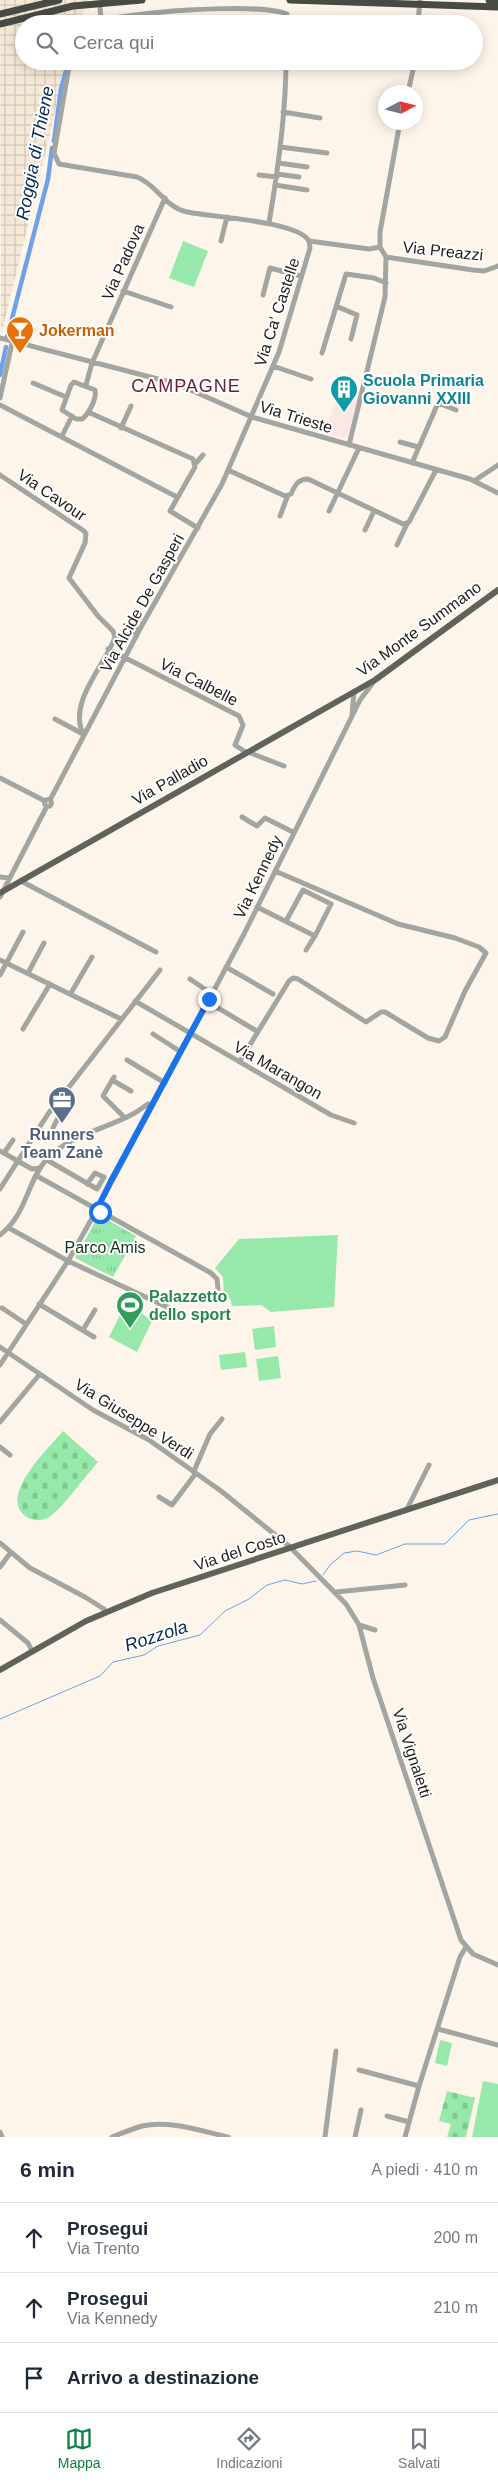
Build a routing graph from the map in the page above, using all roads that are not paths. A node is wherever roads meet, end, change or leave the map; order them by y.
1 (59, 0) edge
2 (142, 0) edge
3 (290, 0) edge
4 (420, 0) edge
5 (489, 0) edge
6 (498, 0) edge
7 (100, 7) dead end
8 (498, 8) edge
9 (0, 14) edge
10 (36, 15) edge
11 (101, 15) edge
12 (148, 15) edge
13 (287, 15) edge
14 (419, 15) edge
15 (15, 20) edge
16 (0, 24) edge
17 (68, 70) edge
18 (285, 70) edge
19 (414, 70) edge
20 (410, 85) edge
21 (283, 112) junction
22 (320, 118) dead end
23 (399, 130) edge
24 (280, 147) junction
25 (326, 153) dead end
26 (279, 163) junction
27 (307, 167) dead end
28 (259, 175) dead end
29 (277, 176) junction
30 (299, 177) dead end
31 (275, 185) junction
32 (307, 190) dead end
33 (163, 196) junction
34 (227, 217) junction
35 (269, 223) junction
36 (222, 241) dead end
37 (310, 241) junction
38 (380, 247) junction
39 (386, 257) junction
40 (498, 266) edge
41 (301, 276) junction
42 (386, 283) junction
43 (124, 291) junction
44 (263, 295) dead end
45 (336, 306) junction
46 (172, 307) dead end
47 (0, 338) edge
48 (351, 339) dead end
49 (12, 343) junction
50 (322, 353) dead end
51 (92, 363) junction
52 (273, 366) junction
53 (311, 379) dead end
54 (33, 384) dead end
55 (86, 385) junction
56 (66, 397) junction
57 (0, 398) edge
58 (0, 405) edge
59 (131, 406) dead end
60 (456, 410) dead end
61 (88, 412) junction
62 (72, 416) junction
63 (252, 417) junction
64 (121, 428) junction
65 (62, 436) junction
66 (400, 442) dead end
67 (348, 445) junction
68 (418, 447) junction
69 (359, 448) junction
70 (203, 455) dead end
71 (196, 463) junction
72 (412, 463) junction
73 (498, 465) edge
74 (228, 470) junction
75 (436, 470) junction
76 (0, 476) edge
77 (474, 481) junction
78 (338, 493) junction
79 (498, 493) edge
80 (288, 495) junction
81 (177, 497) junction
82 (374, 510) junction
83 (329, 511) dead end
84 (280, 516) dead end
85 (407, 524) junction
86 (198, 528) junction
87 (365, 530) dead end
88 (397, 545) dead end
89 (498, 590) edge
90 (141, 627) junction
91 (115, 637) junction
92 (108, 649) junction
93 (126, 658) junction
94 (375, 680) junction
95 (355, 691) junction
96 (339, 700) junction
97 (360, 700) junction
98 (351, 706) junction
99 (352, 715) junction
100 (54, 719) dead end
101 (83, 734) junction
102 (248, 752) junction
103 (284, 766) dead end
104 (0, 778) edge
105 (47, 802) junction
106 (242, 817) dead end
107 (293, 832) junction
108 (275, 871) junction
109 (0, 877) edge
110 (9, 878) junction
111 (21, 881) junction
112 (1, 894) edge
113 (257, 907) junction
114 (286, 921) junction
115 (23, 932) dead end
116 (315, 936) junction
117 (44, 943) dead end
118 (306, 950) dead end
119 (156, 952) dead end
120 (92, 957) dead end
121 (0, 960) edge
122 (7, 963) junction
123 (226, 967) junction
124 (160, 970) dead end
125 (28, 974) junction
126 (0, 976) edge
127 (190, 979) dead end
128 (50, 984) junction
129 (71, 993) junction
130 (212, 994) junction
131 (274, 994) dead end
132 (136, 1001) junction
133 (208, 1002) junction
134 (121, 1019) junction
135 (23, 1029) dead end
136 (255, 1030) dead end
137 (153, 1034) dead end
138 (190, 1034) junction
139 (181, 1052) junction
140 (127, 1060) dead end
141 (240, 1061) junction
142 (164, 1084) junction
143 (65, 1091) junction
144 (131, 1091) dead end
145 (149, 1107) junction
146 (130, 1116) junction
147 (143, 1116) junction
148 (125, 1118) junction
149 (354, 1123) dead end
150 (53, 1128) dead end
151 (12, 1140) dead end
152 (2, 1152) edge
153 (47, 1160) junction
154 (18, 1162) junction
155 (40, 1168) junction
156 (33, 1169) junction
157 (37, 1176) junction
158 (104, 1177) junction
159 (111, 1181) junction
160 (33, 1183) junction
161 (87, 1184) junction
162 (0, 1189) edge
163 (96, 1211) junction
164 (9, 1228) junction
165 (0, 1235) edge
166 (68, 1261) junction
167 (218, 1289) dead end
168 (39, 1304) junction
169 (2, 1308) dead end
170 (95, 1310) dead end
171 (182, 1314) dead end
172 (26, 1324) junction
173 (83, 1330) junction
174 (94, 1337) dead end
175 (0, 1347) edge
176 (7, 1351) junction
177 (0, 1365) edge
178 (40, 1374) junction
179 (222, 1419) dead end
180 (0, 1422) edge
181 (0, 1447) edge
182 (10, 1456) dead end
183 (429, 1465) dead end
184 (195, 1472) junction
185 (498, 1480) edge
186 (159, 1498) dead end
187 (408, 1509) junction
188 (0, 1543) edge
189 (292, 1549) junction
190 (11, 1552) junction
191 (0, 1567) edge
192 (405, 1585) dead end
193 (336, 1592) junction
194 (106, 1612) junction
195 (0, 1620) edge
196 (358, 1625) junction
197 (375, 1630) dead end
198 (32, 1651) junction
199 (0, 1670) edge
200 (466, 1947) junction
201 (498, 1965) edge
202 (438, 2029) junction
203 (498, 2044) edge
204 (336, 2050) dead end
205 (359, 2070) dead end
206 (418, 2086) junction
207 (361, 2110) dead end
208 (387, 2116) dead end
209 (409, 2122) junction
210 (0, 2132) edge
211 (2, 2137) edge
212 (112, 2137) edge
213 (228, 2137) edge
214 (325, 2137) edge
215 (355, 2137) edge
216 (405, 2137) edge

1 - 9 highway
2 - 10 highway
3 - 8 highway
4 - 14 street
5 - 6 highway
7 - 11 street
12 - 13 street
15 - 16 highway
17 - 33 street
18 - 21 street
19 - 20 street
21 - 22 street
21 - 24 street
23 - 38 street
24 - 25 street
24 - 26 street
26 - 27 street
26 - 29 street
28 - 29 street
29 - 30 street
29 - 31 street
31 - 32 street
31 - 35 street
33 - 34 street
33 - 43 street, Via Padova
34 - 35 street
34 - 36 street
35 - 37 street
37 - 38 street
37 - 41 street, Via Ca' Castelle
38 - 39 street
39 - 40 street, Via Preazzi
39 - 42 street
41 - 44 street
41 - 52 street, Via Ca' Castelle
42 - 45 street
42 - 67 street
43 - 46 street
43 - 51 street, Via Padova
45 - 48 street
45 - 50 street
47 - 49 street, Via Trieste
49 - 51 street, Via Trieste
49 - 57 street
51 - 55 street, Via Padova
51 - 63 street, Via Trieste
52 - 53 street
52 - 63 street, Via Ca' Castelle
54 - 56 street
55 - 56 street
55 - 61 street
56 - 62 street
58 - 65 street
59 - 64 street
60 - 68 street
61 - 62 street
61 - 64 street
62 - 65 street
63 - 67 street, Via Trieste
63 - 74 street, Via Alcide De Gasperi
64 - 71 street
65 - 81 street
66 - 68 street
67 - 69 street, Via Trieste
68 - 72 street
69 - 72 street, Via Trieste
69 - 78 street
70 - 71 street
71 - 81 street
72 - 75 street, Via Trieste
73 - 77 street
74 - 80 street
74 - 86 street, Via Alcide De Gasperi
75 - 77 street, Via Trieste
75 - 85 street
76 - 91 street, Via Cavour
77 - 79 street, Via Trieste
78 - 80 street
78 - 82 street
78 - 83 street
80 - 84 street
81 - 86 street
82 - 85 street
82 - 87 street
85 - 88 street
86 - 90 street, Via Alcide De Gasperi
89 - 94 main road, Via Monte Summano
90 - 91 street
90 - 93 street, Via Alcide De Gasperi
91 - 92 street
92 - 93 street, Via Calbelle
92 - 101 street
93 - 101 street, Via Alcide De Gasperi
93 - 102 street, Via Calbelle
94 - 95 main road, Via Monte Summano
94 - 97 street, Via Kennedy
95 - 96 main road, Via Palladio
95 - 97 street
95 - 98 street
96 - 98 street
96 - 102 main road, Via Palladio
97 - 99 street, Via Kennedy
98 - 99 street
99 - 107 street, Via Kennedy
100 - 101 street
101 - 105 street, Via Alcide De Gasperi
102 - 103 street
102 - 111 main road, Via Palladio
104 - 105 street
105 - 110 street, Via Alcide De Gasperi
106 - 107 street
107 - 108 street, Via Kennedy
108 - 113 street, Via Kennedy
108 - 141 street
109 - 110 street
110 - 112 street, Via Alcide De Gasperi
111 - 112 main road, Via Palladio
111 - 119 street
113 - 114 street
113 - 123 street, Via Kennedy
114 - 116 street
114 - 116 street
115 - 122 street
116 - 118 street
117 - 125 street
120 - 129 street
121 - 122 street
122 - 125 street
122 - 126 street
123 - 130 street, Via Kennedy
123 - 131 street
124 - 132 street
125 - 128 street
127 - 130 street
128 - 129 street
128 - 135 street
129 - 134 street
130 - 133 street, Via Kennedy
132 - 134 street
132 - 138 street, Via Marangon
133 - 136 street
133 - 138 street, Via Kennedy
134 - 143 street
137 - 139 street
138 - 139 street, Via Kennedy
138 - 141 street, Via Marangon
139 - 142 street, Via Kennedy
140 - 142 street
141 - 149 street, Via Marangon
142 - 145 street, Via Kennedy
143 - 150 street
143 - 154 street
144 - 148 street
145 - 146 street
145 - 147 street, Via Kennedy
146 - 147 street
146 - 148 street
147 - 159 street, Via Kennedy
148 - 153 street
151 - 152 street
152 - 154 street
153 - 155 street
153 - 161 street
154 - 156 street
154 - 162 street
155 - 156 street
155 - 157 street
156 - 160 street
157 - 160 street
157 - 163 street
158 - 159 street
158 - 161 street
158 - 161 street
159 - 163 street, Via Kennedy
160 - 164 street
163 - 166 street, Via Kennedy
163 - 167 street
164 - 165 street
164 - 166 street
166 - 168 street, Via Kennedy
166 - 171 street
168 - 172 street, Via Kennedy
168 - 173 street
169 - 172 street
170 - 173 street
172 - 176 street, Via Kennedy
173 - 174 street
175 - 176 street, Via Giuseppe Verdi
176 - 177 street, Via Kennedy
176 - 178 street, Via Giuseppe Verdi
178 - 180 street
178 - 184 street, Via Giuseppe Verdi
179 - 184 street
181 - 182 street
183 - 187 street
184 - 186 street
184 - 189 street, Via Giuseppe Verdi
185 - 187 main road, Via del Costo
187 - 189 main road, Via del Costo
188 - 190 street
189 - 193 street, Via Vignaletti
189 - 194 main road, Via del Costo
190 - 191 street
190 - 194 street
192 - 193 street
193 - 196 street, Via Vignaletti
194 - 198 main road, Via del Costo
195 - 198 street
196 - 197 street
196 - 200 street, Via Vignaletti
198 - 199 main road, Via del Costo
200 - 201 street
200 - 202 street
202 - 203 street
202 - 206 street
204 - 214 street
205 - 206 street
206 - 209 street
207 - 215 street
208 - 209 street
209 - 216 street
210 - 211 street
212 - 213 street

